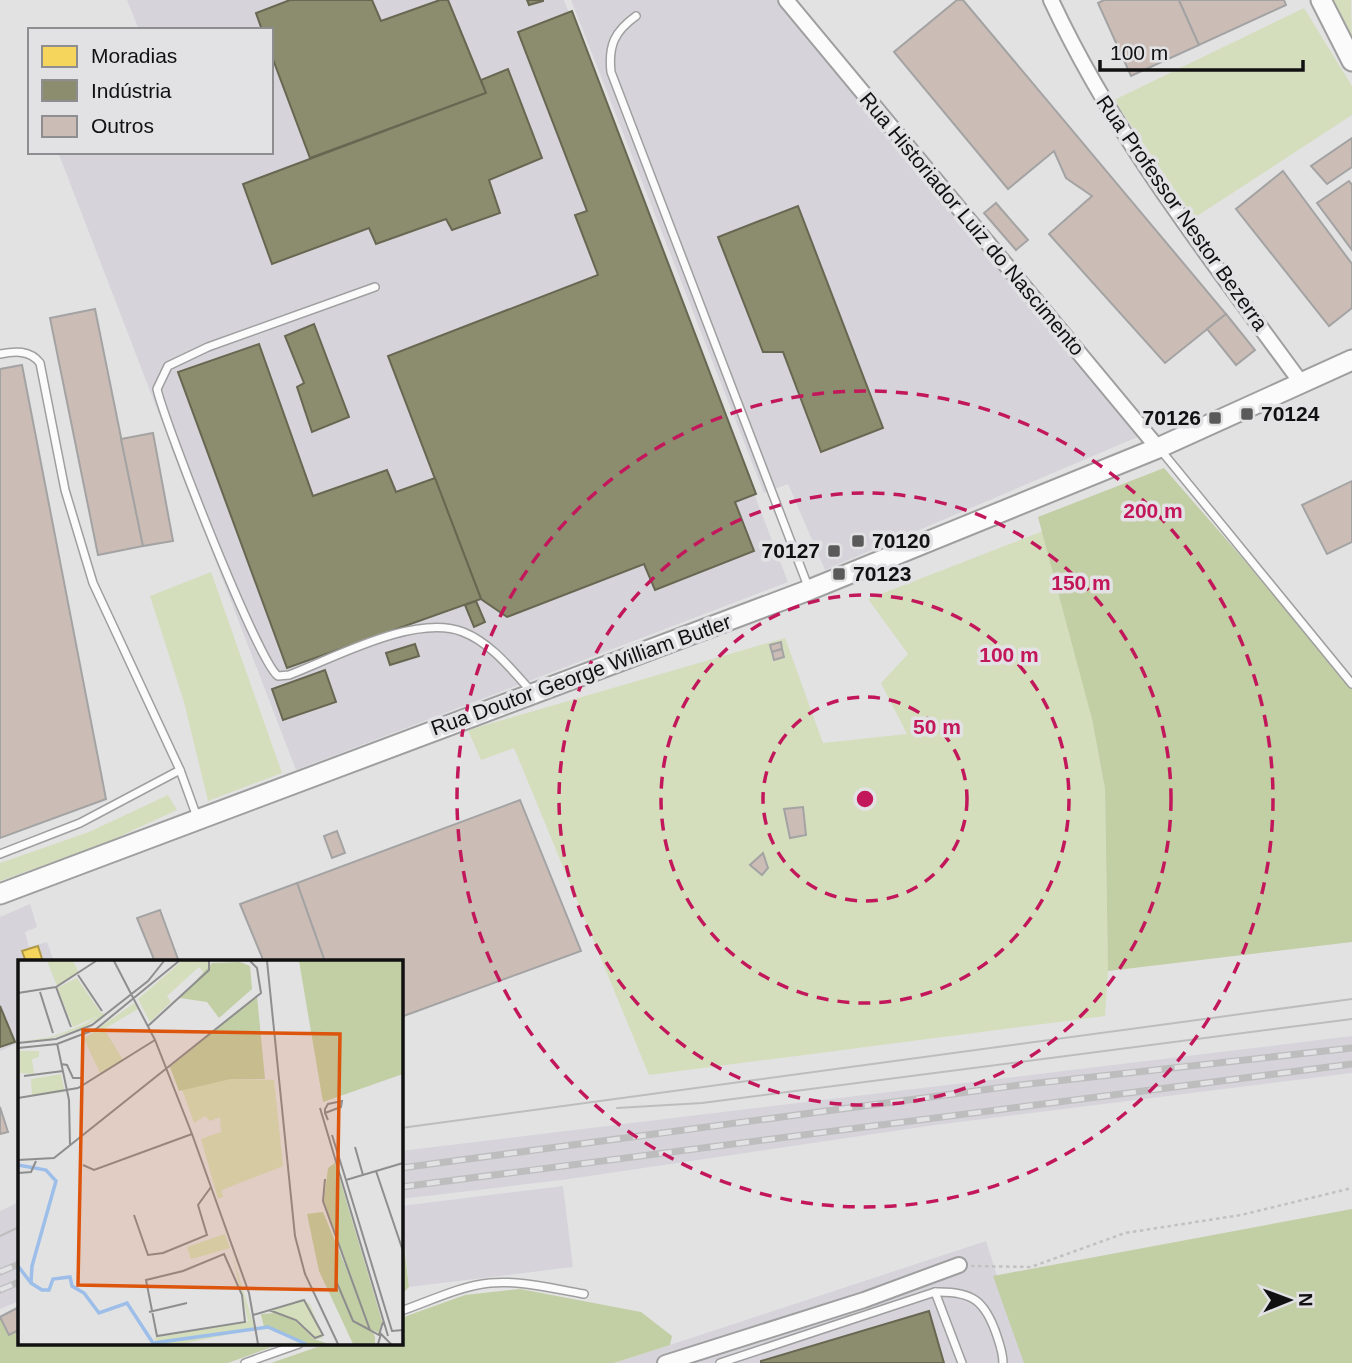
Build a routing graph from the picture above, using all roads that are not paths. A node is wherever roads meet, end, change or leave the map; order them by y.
1 (786, 0) edge
2 (1051, 0) edge
3 (1321, 0) edge
4 (636, 16) dead end
5 (1352, 61) edge
6 (375, 287) dead end
7 (0, 354) edge
8 (1352, 360) edge
9 (1302, 384) junction
10 (1158, 448) junction
11 (809, 590) junction
12 (1352, 684) edge
13 (532, 693) junction
14 (180, 770) junction
15 (197, 818) junction
16 (0, 854) edge
17 (0, 894) edge
18 (959, 1265) road end
19 (935, 1292) junction
20 (584, 1294) dead end
21 (402, 1311) edge
22 (293, 1346) edge
23 (244, 1363) edge
24 (665, 1363) edge
25 (720, 1363) edge
26 (962, 1363) edge
27 (1003, 1363) edge

1 - 10 street, Rua Historiador Luiz do Nascimento
2 - 9 street, Rua Professor Nestor Bezerra
3 - 5 street
4 - 11 lane
6 - 13 lane
7 - 14 lane
8 - 9 street, Rua Doutor George William Butler
9 - 10 street, Rua Doutor George William Butler
10 - 11 street, Rua Doutor George William Butler
10 - 12 lane
11 - 13 street, Rua Doutor George William Butler
13 - 15 street, Rua Doutor George William Butler
14 - 15 lane
14 - 16 lane
15 - 17 street, Rua Doutor George William Butler
18 - 24 street
19 - 25 lane
19 - 26 lane
19 - 27 lane
20 - 21 lane
22 - 23 lane

